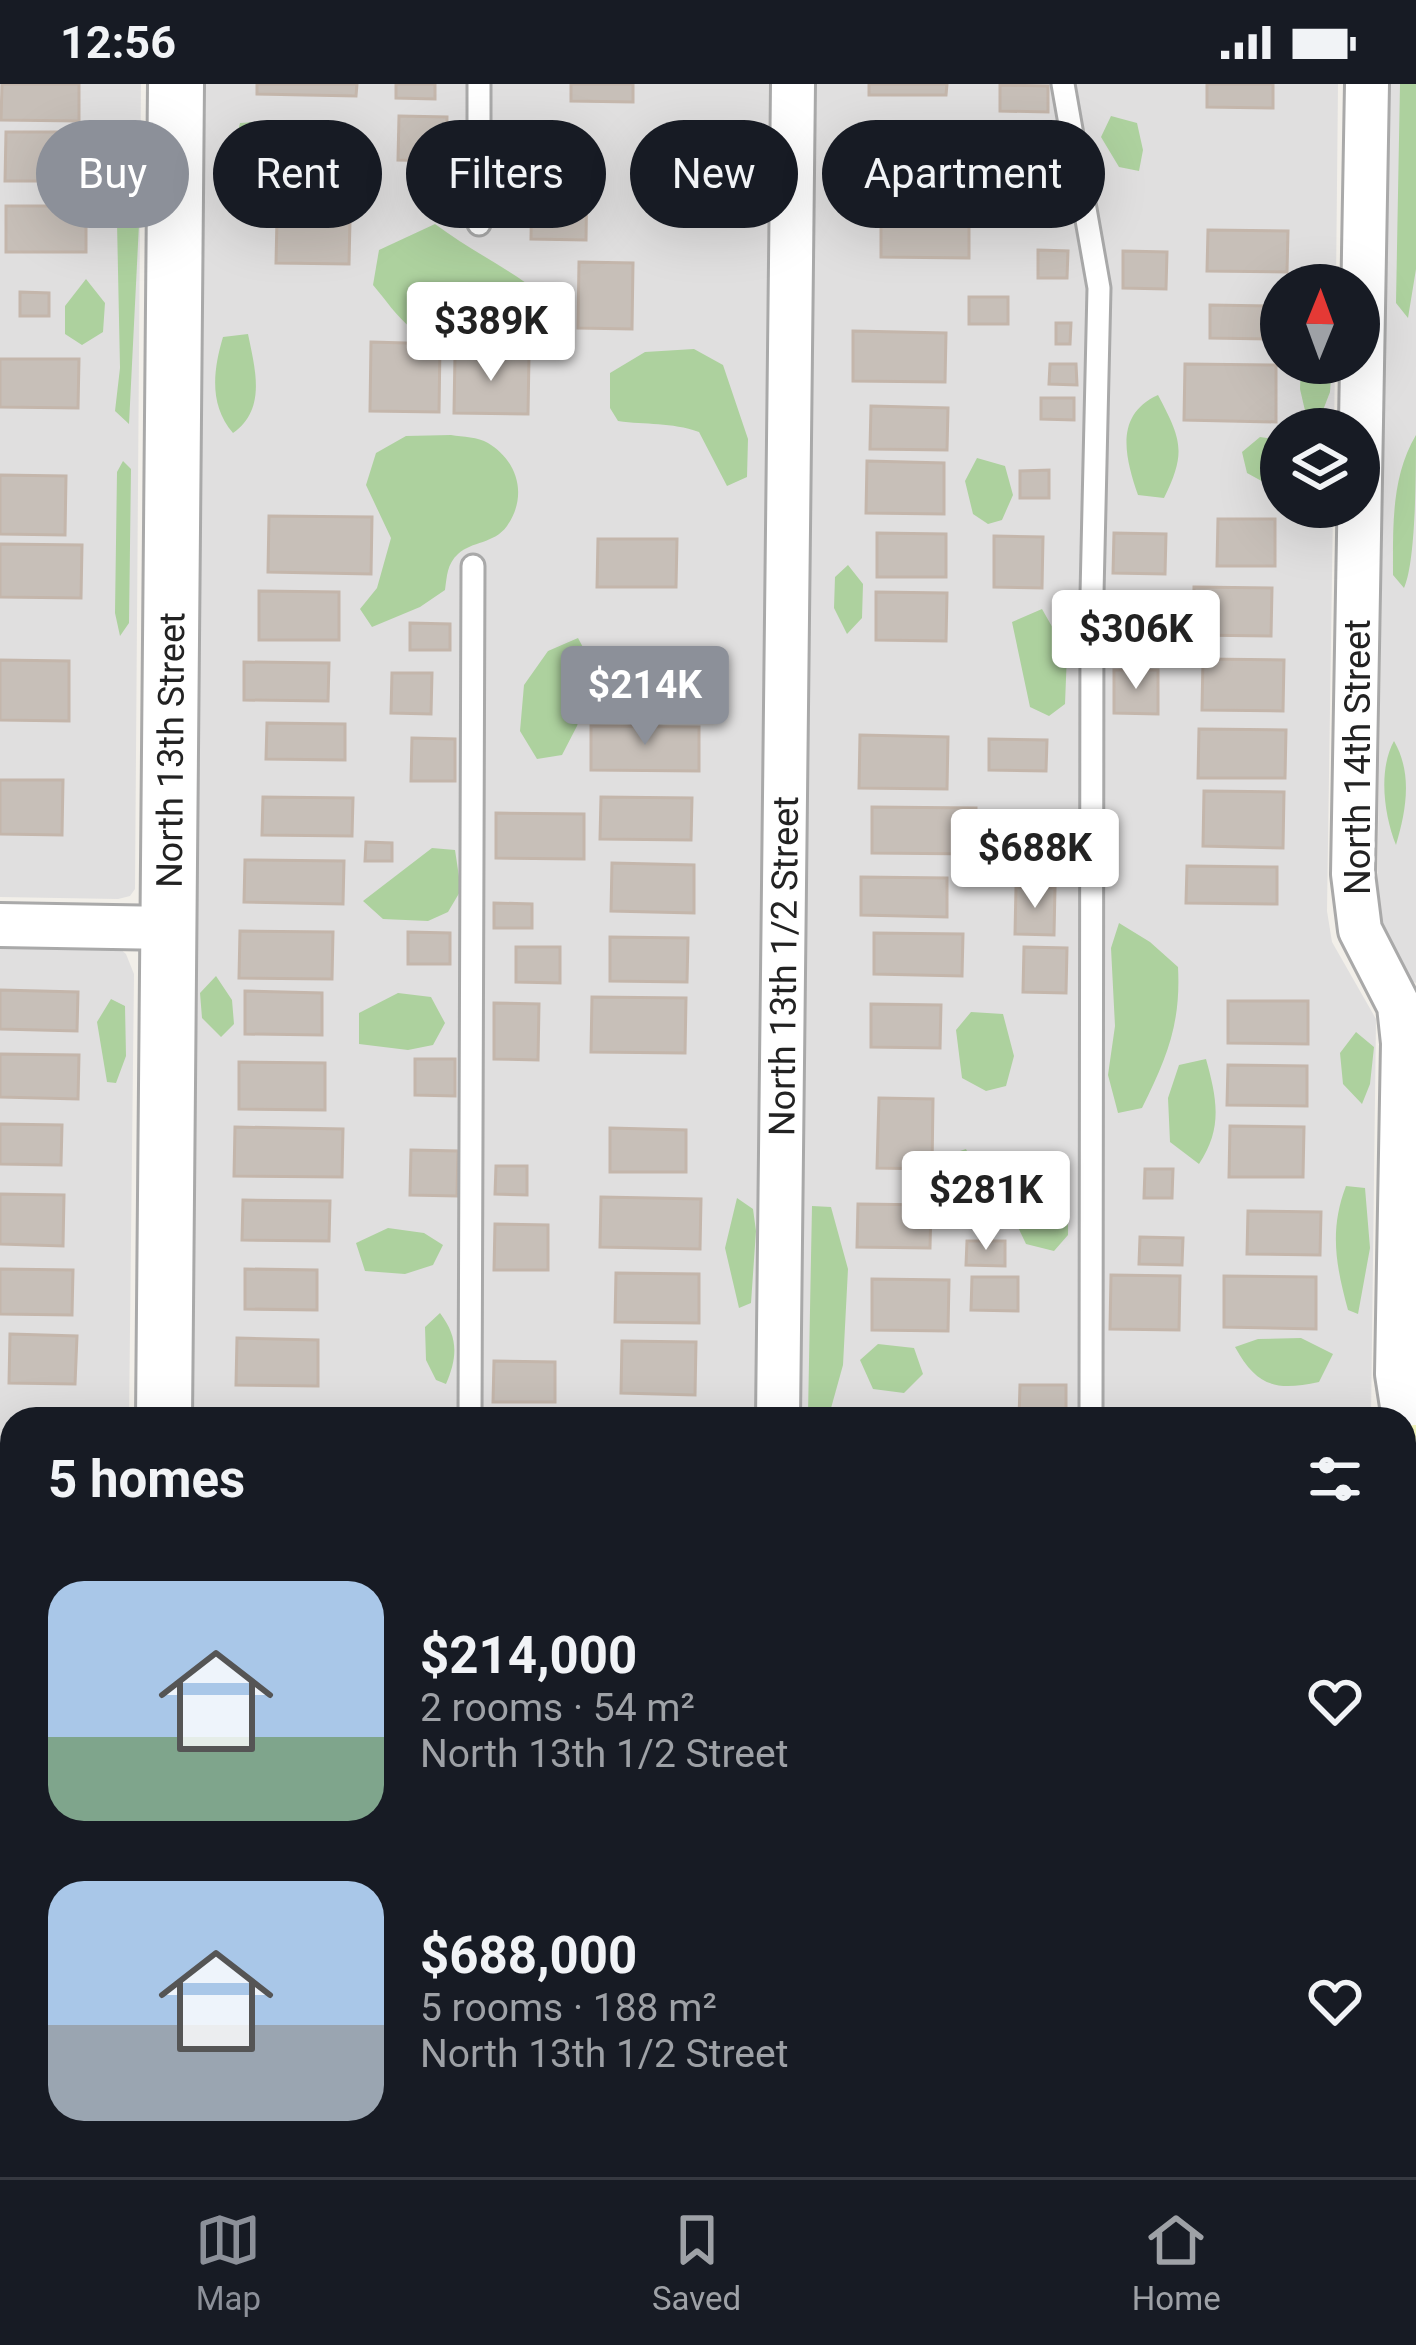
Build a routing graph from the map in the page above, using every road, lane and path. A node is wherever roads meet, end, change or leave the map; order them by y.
1 (176, 84) edge
2 (479, 84) edge
3 (793, 84) edge
4 (1063, 84) edge
5 (1366, 84) edge
6 (479, 120) edge
7 (473, 566) dead end
8 (0, 925) edge
9 (170, 928) junction
10 (1407, 1003) edge
11 (164, 1407) edge
12 (470, 1407) edge
13 (778, 1407) edge
14 (1091, 1407) edge
15 (1403, 1407) edge

1 - 9 street, North 13th Street
2 - 6 lane
3 - 13 street, North 13th 1/2 Street
4 - 14 lane
5 - 10 street, North 14th Street
7 - 12 lane
8 - 9 street
9 - 11 street, North 13th Street
10 - 15 street, North 14th Street

